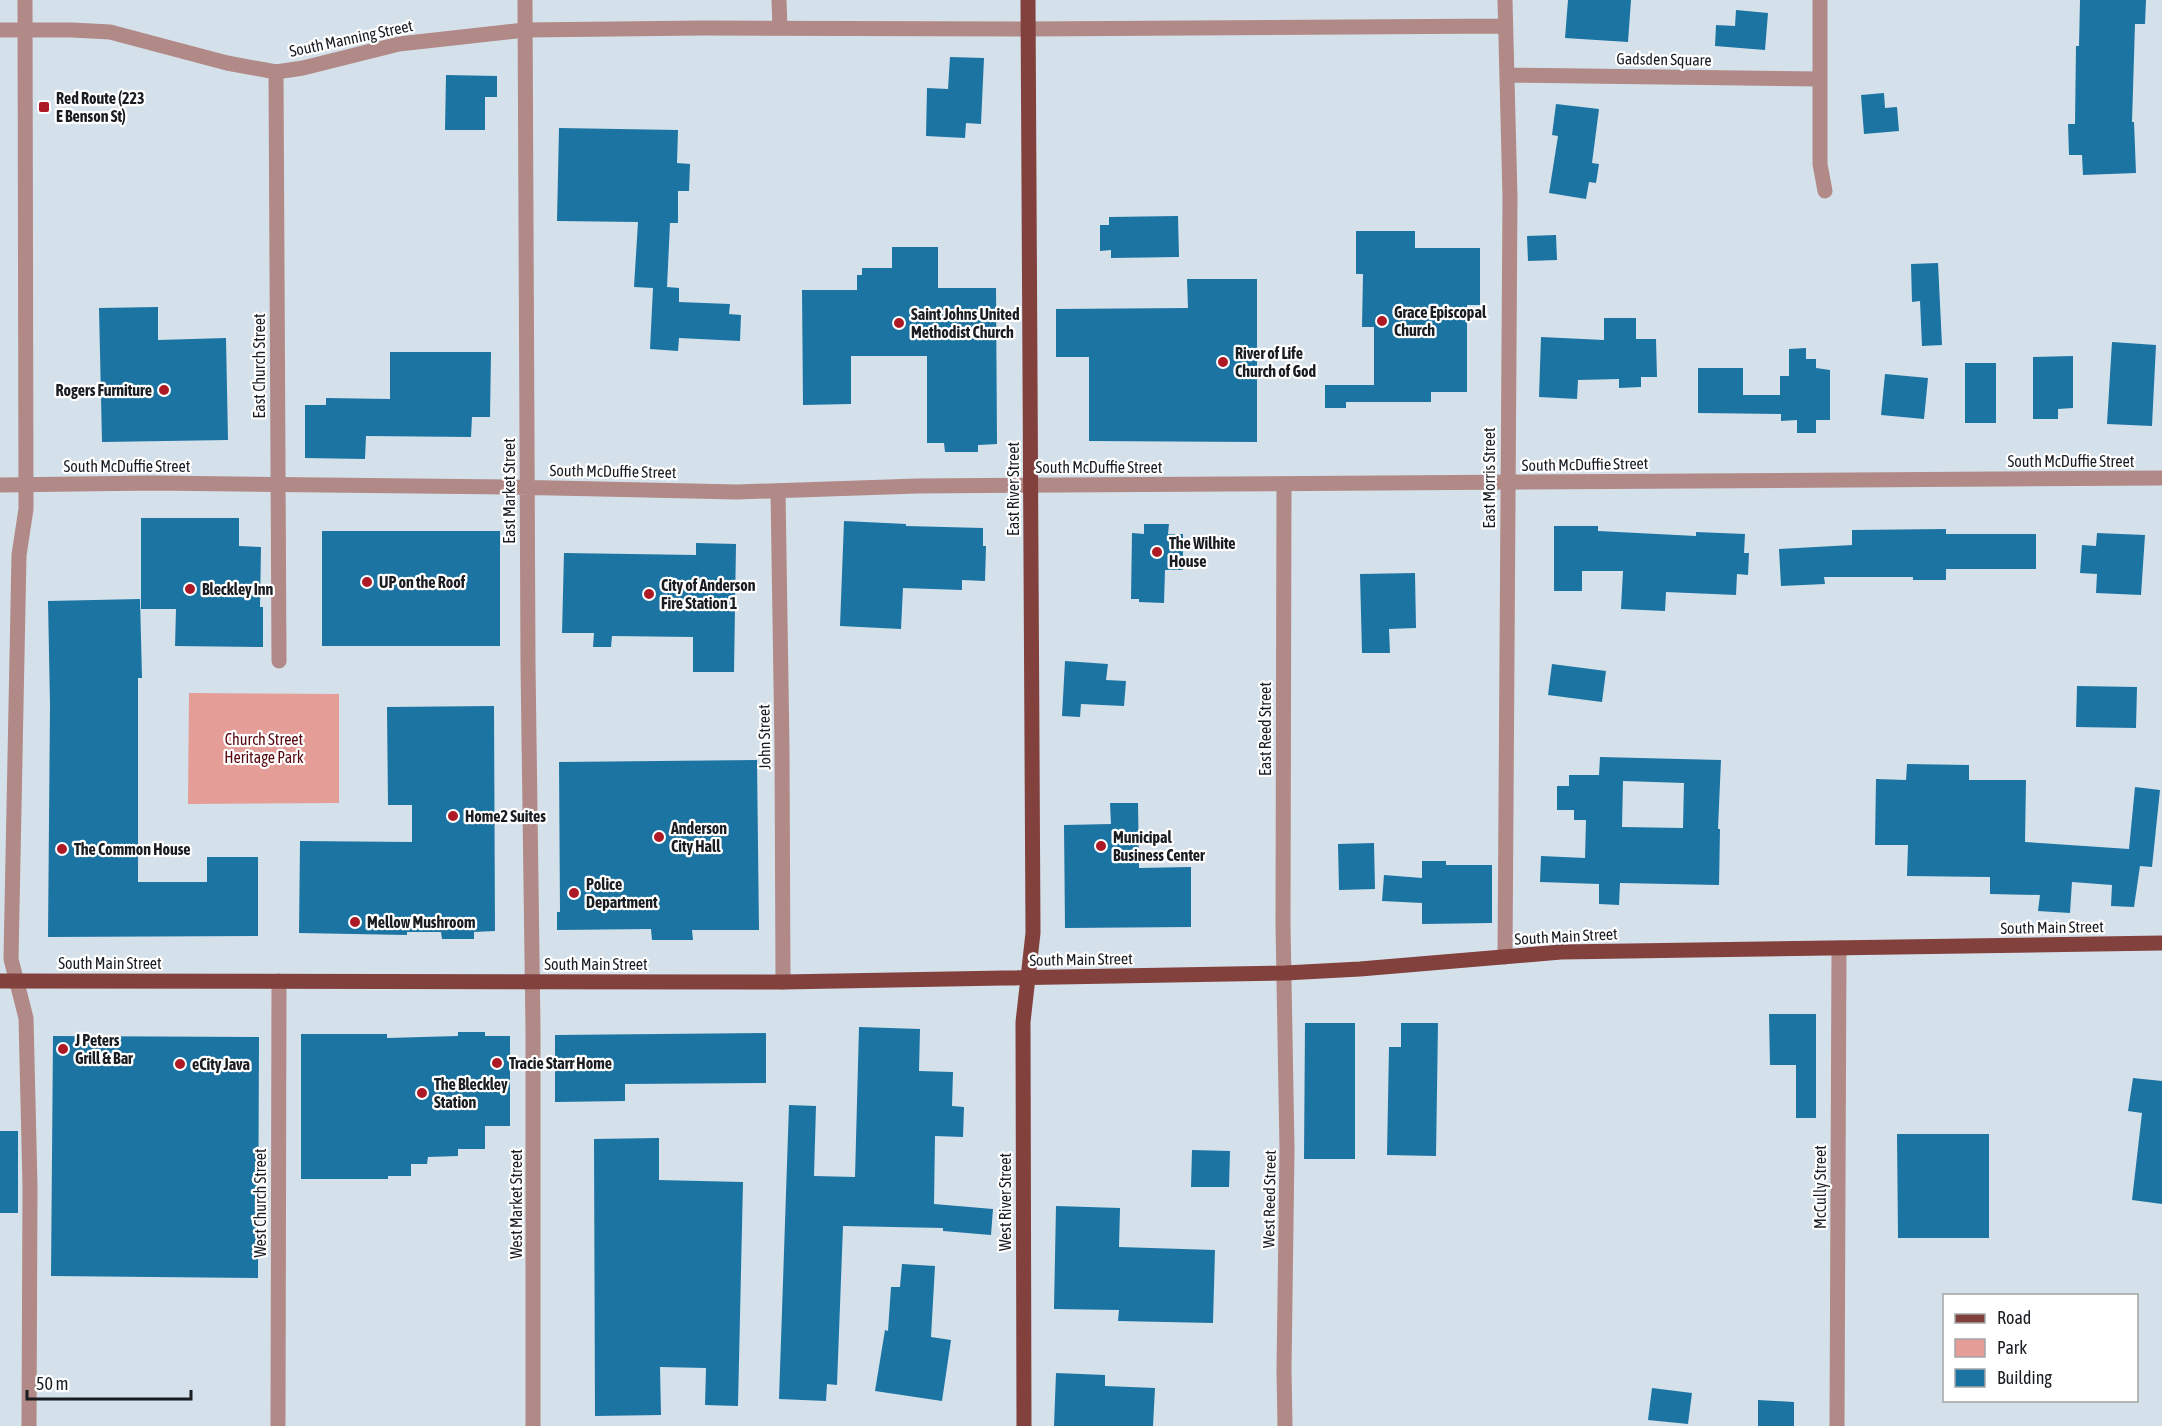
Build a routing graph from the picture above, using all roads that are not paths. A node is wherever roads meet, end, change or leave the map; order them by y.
1 (25, 0) edge
2 (525, 0) edge
3 (779, 0) edge
4 (1028, 0) edge
5 (1504, 0) edge
6 (1820, 0) edge
7 (1505, 26) junction
8 (780, 28) junction
9 (1028, 29) junction
10 (0, 30) edge
11 (24, 30) junction
12 (525, 30) junction
13 (276, 72) junction
14 (1507, 75) junction
15 (1820, 79) junction
16 (1825, 191) dead end
17 (2162, 478) edge
18 (1507, 482) junction
19 (0, 484) edge
20 (26, 484) junction
21 (1284, 484) junction
22 (278, 485) junction
23 (1031, 486) junction
24 (527, 487) junction
25 (778, 490) junction
26 (279, 661) dead end
27 (2162, 944) edge
28 (1839, 948) junction
29 (1505, 957) junction
30 (1285, 973) junction
31 (1029, 978) junction
32 (16, 980) junction
33 (0, 981) edge
34 (279, 981) junction
35 (533, 982) junction
36 (783, 982) junction
37 (29, 1426) edge
38 (278, 1426) edge
39 (533, 1426) edge
40 (1024, 1426) edge
41 (1285, 1426) edge
42 (1837, 1426) edge

1 - 11 street
2 - 12 street, East Market Street
3 - 8 street
4 - 9 main road, East River Street
5 - 7 street, East Morris Street
6 - 15 street
7 - 9 street, South Manning Street
7 - 14 street, East Morris Street
8 - 9 street, South Manning Street
8 - 12 street, South Manning Street
9 - 23 main road, East River Street
10 - 11 street, South Manning Street
11 - 13 street, South Manning Street
11 - 20 street
12 - 13 street, South Manning Street
12 - 24 street, East Market Street
13 - 22 street, East Church Street
14 - 15 street, Gadsden Square
14 - 18 street, East Morris Street
15 - 16 street
17 - 18 street, South McDuffie Street
18 - 21 street, South McDuffie Street
18 - 29 street, East Morris Street
19 - 20 street, South McDuffie Street
20 - 22 street, South McDuffie Street
20 - 32 street
21 - 23 street, South McDuffie Street
21 - 30 street, East Reed Street
22 - 24 street, South McDuffie Street
22 - 26 street, East Church Street
23 - 25 street, South McDuffie Street
23 - 31 main road, East River Street
24 - 25 street, South McDuffie Street
24 - 35 street, East Market Street
25 - 36 street, John Street
27 - 28 main road, South Main Street
28 - 29 main road, South Main Street
28 - 42 street, McCully Street
29 - 30 main road, South Main Street
30 - 31 main road, South Main Street
30 - 41 street, West Reed Street
31 - 36 main road, South Main Street
31 - 40 main road, West River Street
32 - 33 main road, South Main Street
32 - 34 main road, South Main Street
32 - 37 street
34 - 35 main road, South Main Street
34 - 38 street, West Church Street
35 - 36 main road, South Main Street
35 - 39 street, West Market Street

